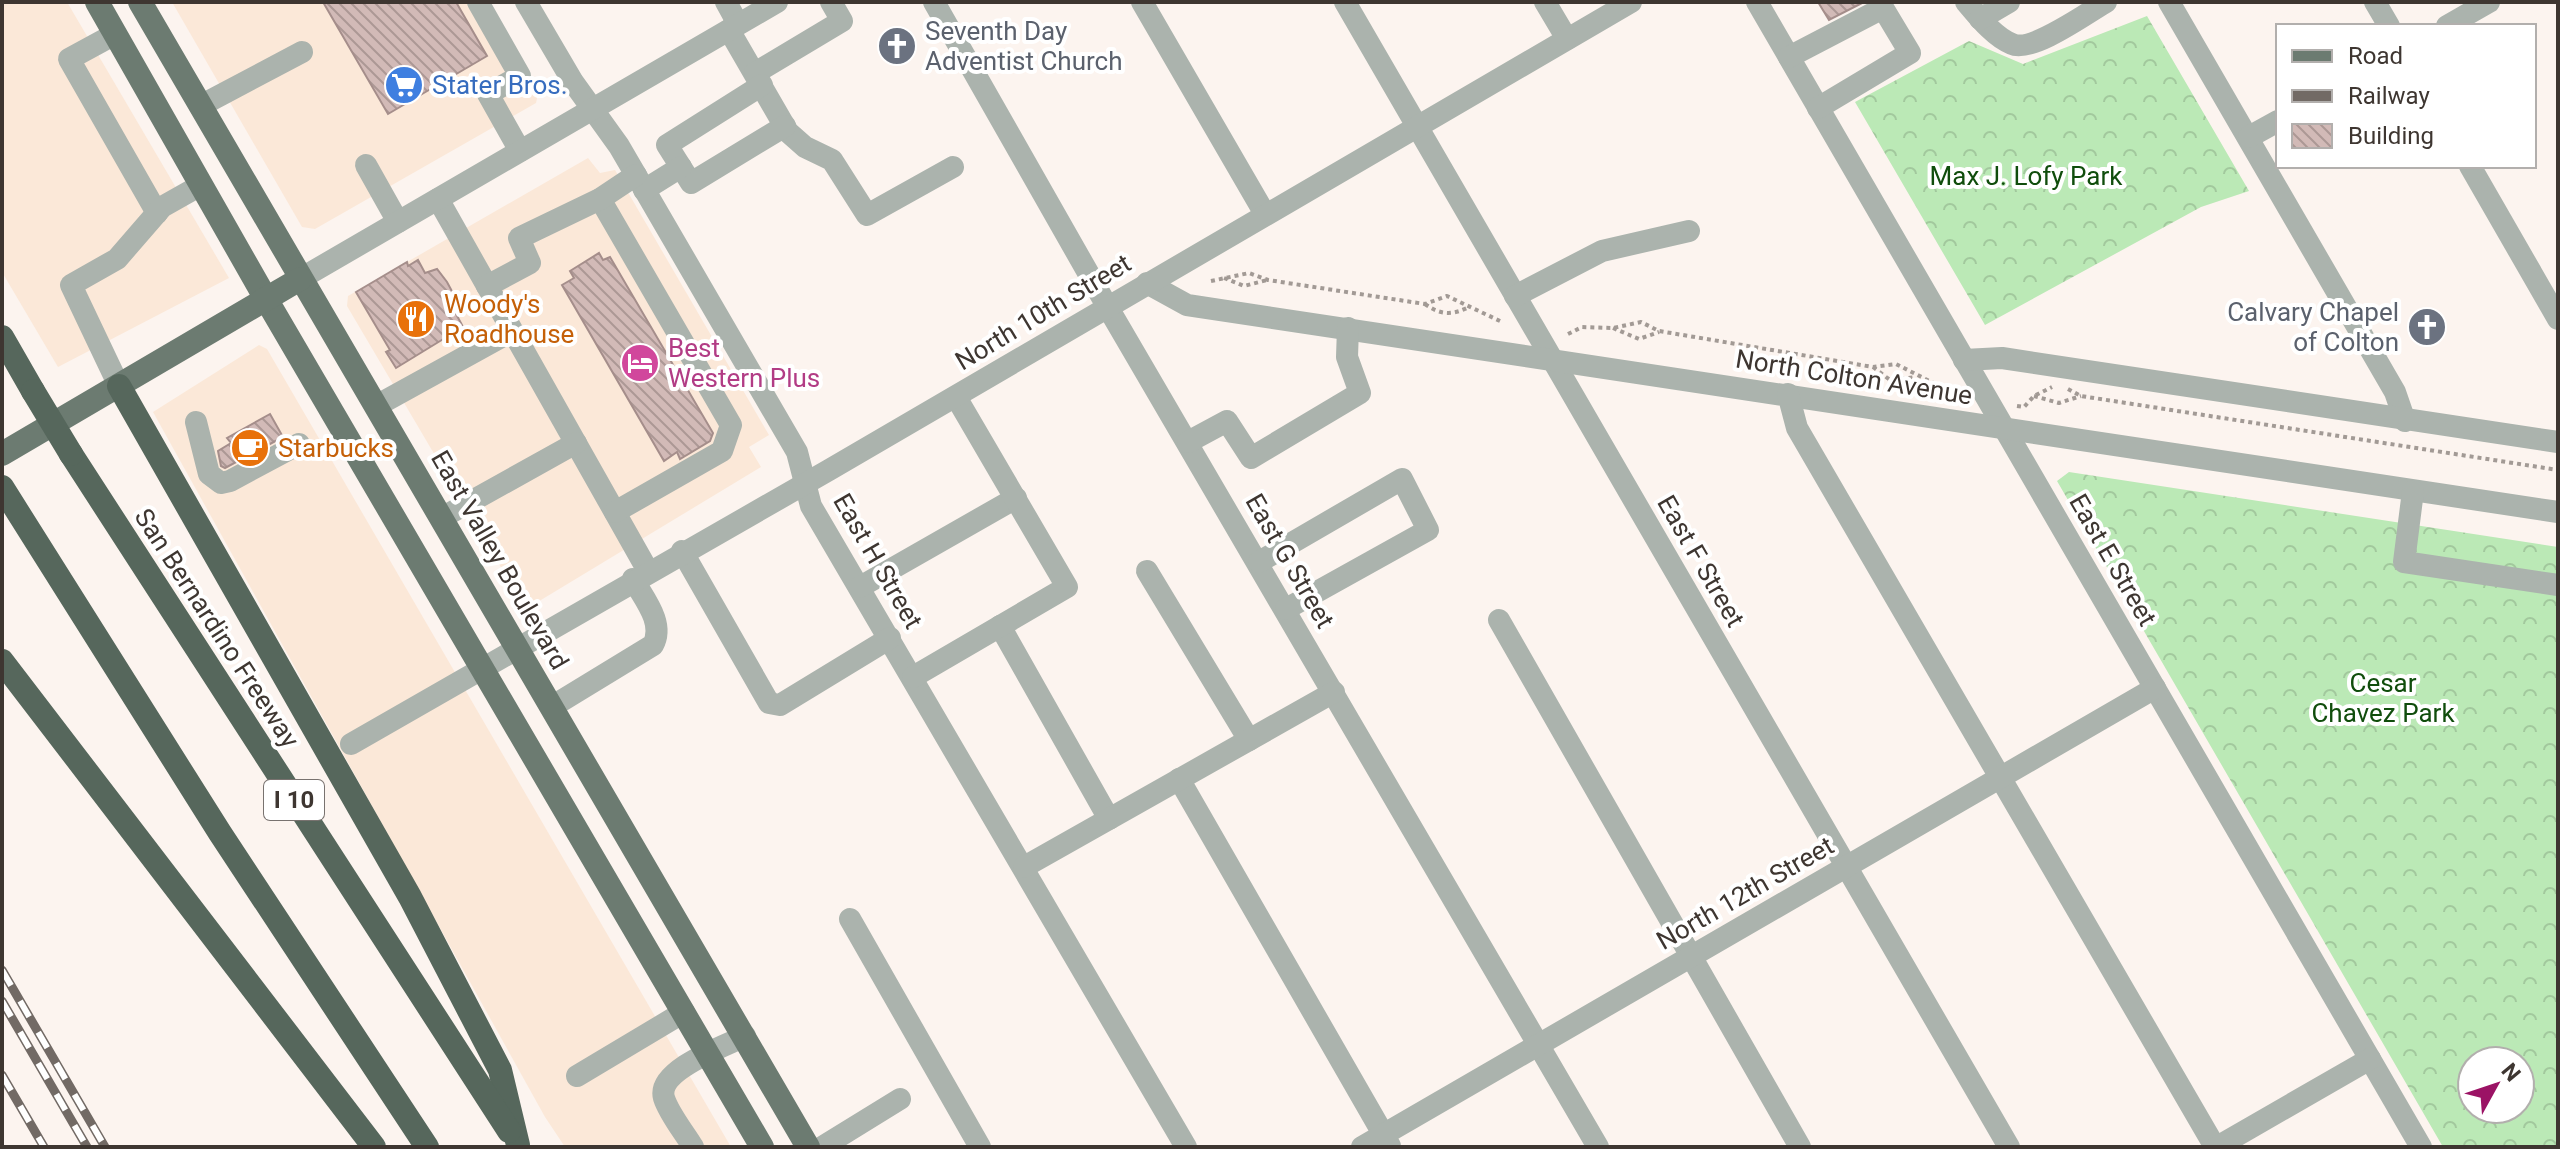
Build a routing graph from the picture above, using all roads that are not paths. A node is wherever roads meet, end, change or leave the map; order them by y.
1 (97, 2) edge
2 (140, 2) edge
3 (478, 2) edge
4 (526, 2) edge
5 (726, 2) edge
6 (777, 2) edge
7 (831, 2) edge
8 (934, 2) edge
9 (1142, 2) edge
10 (1345, 2) edge
11 (1545, 2) edge
12 (1631, 2) edge
13 (1757, 2) edge
14 (2009, 2) edge
15 (2106, 2) edge
16 (2169, 2) edge
17 (2375, 2) edge
18 (2489, 2) edge
19 (1973, 10) edge
20 (2388, 24) edge
21 (2450, 24) edge
22 (734, 27) junction
23 (115, 34) junction
24 (1567, 39) junction
25 (302, 52) dead end
26 (1789, 57) junction
27 (758, 79) junction
28 (200, 106) junction
29 (1818, 108) junction
30 (592, 110) junction
31 (2276, 122) edge
32 (785, 126) junction
33 (1418, 126) junction
34 (2249, 137) junction
35 (520, 151) junction
36 (366, 165) dead end
37 (681, 167) junction
38 (953, 167) dead end
39 (2471, 168) edge
40 (640, 182) junction
41 (201, 185) junction
42 (438, 199) junction
43 (600, 199) junction
44 (157, 213) junction
45 (1265, 214) junction
46 (398, 222) junction
47 (1689, 231) dead end
48 (300, 279) junction
49 (1147, 283) junction
50 (487, 286) junction
51 (1515, 296) junction
52 (266, 299) junction
53 (1107, 306) junction
54 (2558, 319) edge
55 (1348, 328) junction
56 (512, 331) junction
57 (2, 337) edge
58 (1552, 360) junction
59 (1964, 360) junction
60 (119, 386) junction
61 (1788, 394) junction
62 (956, 397) junction
63 (376, 406) junction
64 (2405, 421) junction
65 (196, 422) dead end
66 (2005, 429) junction
67 (1188, 442) junction
68 (2558, 442) edge
69 (576, 443) junction
70 (299, 444) dead end
71 (2, 454) edge
72 (804, 482) junction
73 (3, 490) edge
74 (2413, 491) junction
75 (1016, 498) junction
76 (615, 512) junction
77 (2558, 512) edge
78 (443, 517) junction
79 (682, 551) junction
80 (1259, 562) junction
81 (1147, 571) dead end
82 (641, 575) junction
83 (2558, 585) edge
84 (860, 587) junction
85 (1286, 609) junction
86 (1499, 620) dead end
87 (1000, 626) junction
88 (890, 638) junction
89 (519, 645) junction
90 (2, 661) edge
91 (482, 666) junction
92 (913, 677) junction
93 (2155, 688) junction
94 (1334, 692) junction
95 (553, 706) junction
96 (1249, 740) junction
97 (351, 744) dead end
98 (2000, 778) junction
99 (1179, 779) junction
100 (1109, 819) junction
101 (1847, 866) junction
102 (1024, 867) junction
103 (850, 919) dead end
104 (1691, 956) junction
105 (684, 1012) junction
106 (745, 1036) junction
107 (1539, 1044) junction
108 (708, 1054) junction
109 (2370, 1059) junction
110 (577, 1076) dead end
111 (900, 1099) dead end
112 (1387, 1141) edge
113 (518, 1146) edge
114 (374, 1147) edge
115 (427, 1147) edge
116 (693, 1147) edge
117 (762, 1147) edge
118 (808, 1147) edge
119 (822, 1147) edge
120 (980, 1147) edge
121 (1186, 1147) edge
122 (1362, 1147) edge
123 (1598, 1147) edge
124 (1800, 1147) edge
125 (2009, 1147) edge
126 (2216, 1147) edge
127 (2421, 1147) edge

1 - 23 main road
2 - 28 main road, East Valley Boulevard
3 - 35 street
4 - 30 street, East H Street
5 - 22 street
6 - 22 street
7 - 27 street
8 - 53 street, East G Street
9 - 45 street
10 - 33 street, East F Street
11 - 24 street
12 - 24 street, North 10th Street
13 - 26 street, East E Street
14 - 19 street
15 - 19 street
16 - 34 street
17 - 20 street
18 - 21 street
22 - 27 street
22 - 30 street
23 - 41 main road
23 - 44 street
24 - 33 street, North 10th Street
25 - 28 street
26 - 29 street, East E Street
26 - 29 street
27 - 32 street
27 - 37 street
28 - 48 main road, East Valley Boulevard
29 - 59 street, East E Street
30 - 35 street
30 - 40 street, East H Street
31 - 34 street
32 - 37 street
32 - 38 street
33 - 45 street, North 10th Street
33 - 51 street, East F Street
34 - 64 street
35 - 42 street
36 - 46 street
37 - 40 street
39 - 54 street
40 - 43 street
40 - 72 street, East H Street
41 - 44 street
41 - 52 main road
42 - 46 street
42 - 50 street
43 - 50 street
43 - 76 street
44 - 60 street
45 - 49 street, North 10th Street
46 - 48 street
47 - 51 street
48 - 52 main road
48 - 63 main road, East Valley Boulevard
49 - 53 street, North 10th Street
49 - 55 street, North Colton Avenue
50 - 56 street
51 - 58 street, East F Street
52 - 60 main road
52 - 91 main road
53 - 62 street, North 10th Street
53 - 67 street, East G Street
55 - 58 street, North Colton Avenue
55 - 67 street
56 - 63 street
56 - 69 street
57 - 113 highway, San Bernardino Freeway / I 10, bridge
58 - 61 street, North Colton Avenue
58 - 101 street, East F Street
59 - 64 street, North Colton Avenue
59 - 66 street, East E Street
60 - 71 main road
60 - 113 highway
61 - 66 street, North Colton Avenue
61 - 98 street
62 - 72 street, North 10th Street
62 - 75 street
63 - 78 main road, East Valley Boulevard
64 - 68 street, North Colton Avenue
65 - 70 street
66 - 74 street, North Colton Avenue
66 - 93 street, East E Street
67 - 80 street, East G Street
69 - 76 street
69 - 78 street
72 - 79 street, North 10th Street
72 - 84 street, East H Street
73 - 115 highway
74 - 77 street, North Colton Avenue
74 - 83 street
75 - 84 street
75 - 87 street
76 - 82 street
78 - 89 main road, East Valley Boulevard
79 - 82 street, North 10th Street
79 - 88 street
80 - 85 street, East G Street
80 - 85 street
81 - 96 street
82 - 89 street, North 10th Street
82 - 95 street
84 - 88 street, East H Street
85 - 94 street, East G Street
86 - 104 street
87 - 92 street
87 - 100 street
88 - 92 street, East H Street
89 - 91 street, North 10th Street
89 - 95 main road, East Valley Boulevard
90 - 114 highway
91 - 97 street, North 10th Street
91 - 105 main road
92 - 102 street, East H Street
93 - 98 street, North 12th Street
93 - 109 street, East E Street
94 - 96 street
94 - 107 street, East G Street
95 - 106 main road, East Valley Boulevard
96 - 99 street
98 - 101 street, North 12th Street
98 - 126 street
99 - 100 street
99 - 112 street
100 - 102 street
101 - 104 street, North 12th Street
101 - 125 street, East F Street
102 - 121 street, East H Street
103 - 120 street
104 - 107 street, North 12th Street
104 - 124 street
105 - 108 main road
105 - 110 street
106 - 108 street
106 - 118 main road, East Valley Boulevard
107 - 112 street, North 12th Street
107 - 123 street, East G Street
108 - 116 street
108 - 117 main road
109 - 126 street
109 - 127 street, East E Street
111 - 119 street
112 - 122 street, North 12th Street

